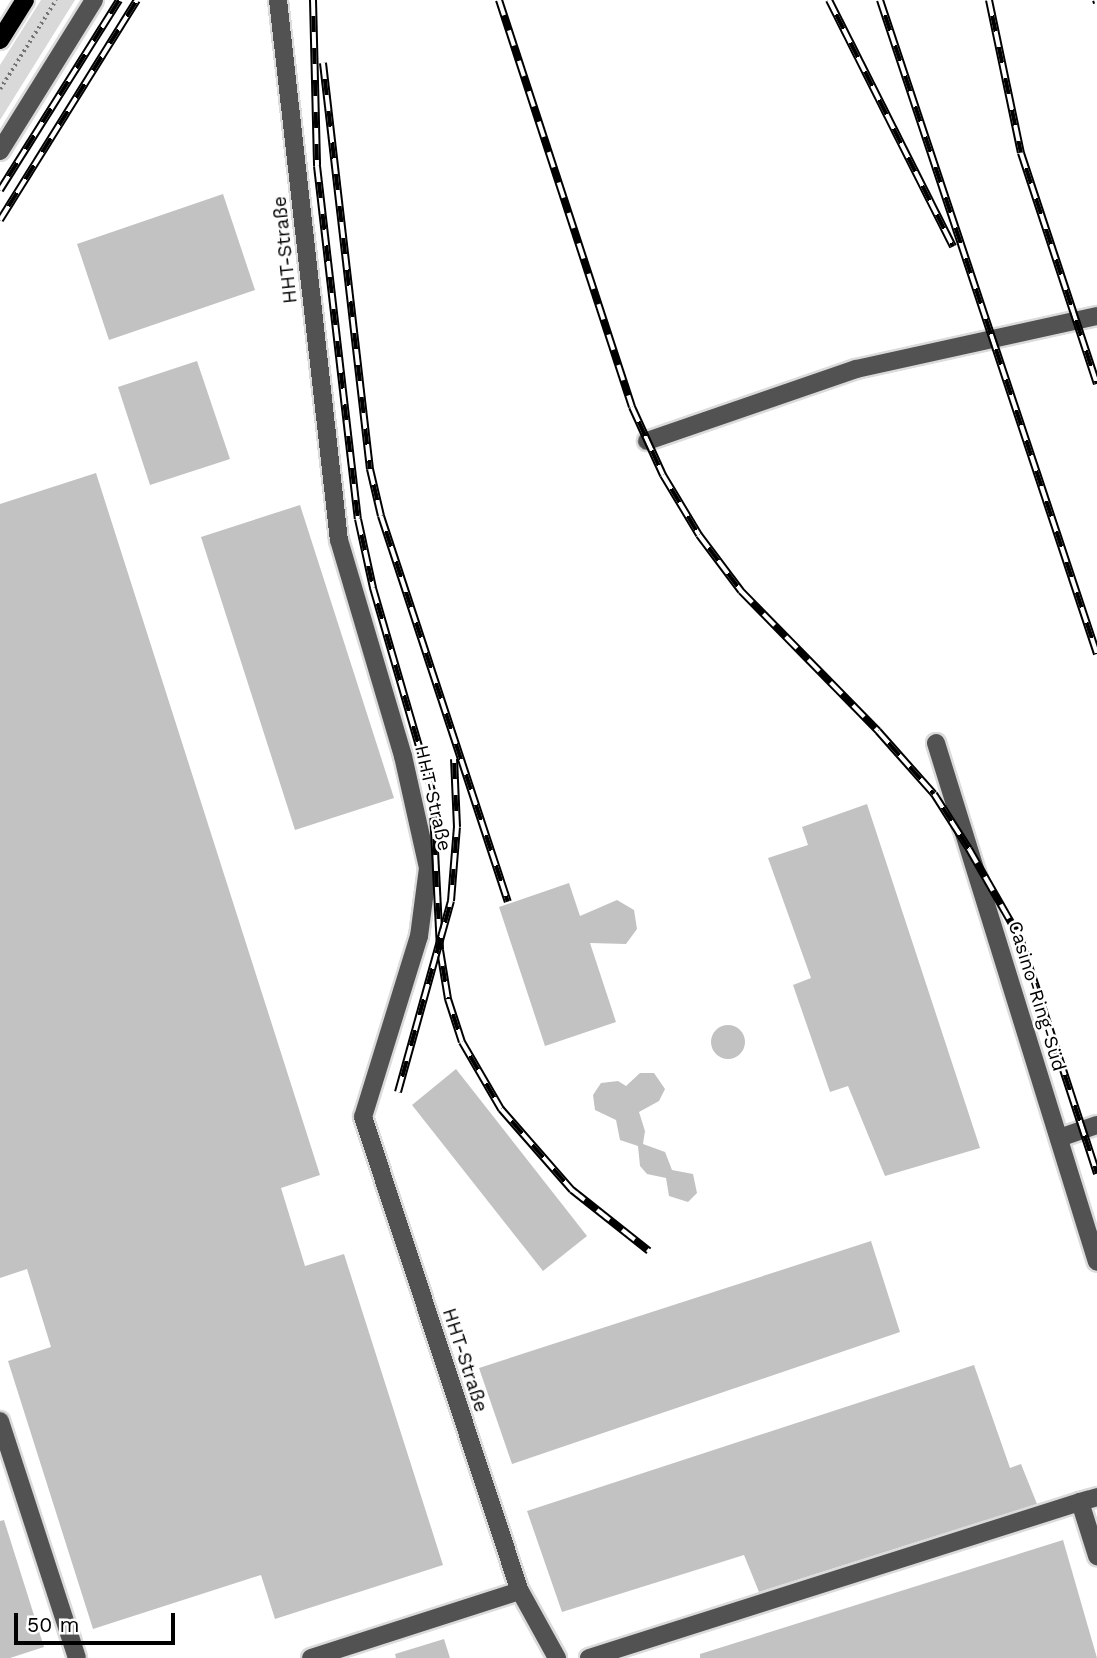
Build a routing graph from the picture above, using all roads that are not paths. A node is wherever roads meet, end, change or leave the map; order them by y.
1 (25, 0) edge
2 (94, 0) edge
3 (278, 0) edge
4 (0, 40) edge
5 (0, 151) edge
6 (1097, 316) edge
7 (647, 441) dead end
8 (936, 743) dead end
9 (1097, 1125) edge
10 (1059, 1138) junction
11 (1097, 1262) edge
12 (0, 1421) edge
13 (1088, 1499) edge
14 (1097, 1556) edge
15 (520, 1591) junction
16 (77, 1658) edge
17 (311, 1658) edge
18 (556, 1658) edge
19 (589, 1658) edge

1 - 4 main road
2 - 5 lane
3 - 15 lane, HHT-Straße
6 - 7 lane
8 - 10 lane, Casino-Ring-Süd
9 - 10 lane
10 - 11 lane, Casino-Ring-Süd
12 - 16 lane
13 - 14 lane
13 - 19 lane
15 - 17 lane
15 - 18 lane, HHT-Straße

